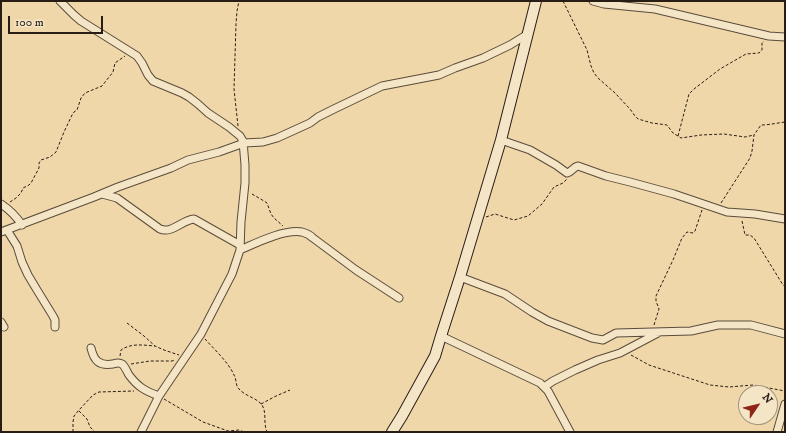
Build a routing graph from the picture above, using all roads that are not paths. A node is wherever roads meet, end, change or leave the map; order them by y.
1 (60, 1) edge
2 (536, 1) edge
3 (593, 1) edge
4 (528, 34) junction
5 (785, 37) edge
6 (242, 140) junction
7 (501, 140) junction
8 (101, 194) junction
9 (2, 204) edge
10 (785, 219) edge
11 (22, 225) junction
12 (4, 231) edge
13 (240, 247) junction
14 (460, 277) junction
15 (399, 298) dead end
16 (55, 327) dead end
17 (660, 332) junction
18 (785, 334) edge
19 (441, 336) junction
20 (91, 348) dead end
21 (544, 387) junction
22 (159, 396) junction
23 (785, 404) edge
24 (141, 432) edge
25 (392, 432) edge
26 (570, 432) edge
27 (777, 432) edge

1 - 6 street
2 - 4 main road
3 - 5 street
4 - 6 street
4 - 7 main road
6 - 8 street
6 - 13 street
7 - 10 street
7 - 14 main road
8 - 11 street
8 - 13 street
9 - 11 street
11 - 12 street
12 - 16 street
13 - 15 street
13 - 22 street
14 - 17 street
14 - 19 main road
17 - 18 street
17 - 21 street
19 - 21 street
19 - 25 main road
20 - 22 street
21 - 26 street
22 - 24 street
23 - 27 street

